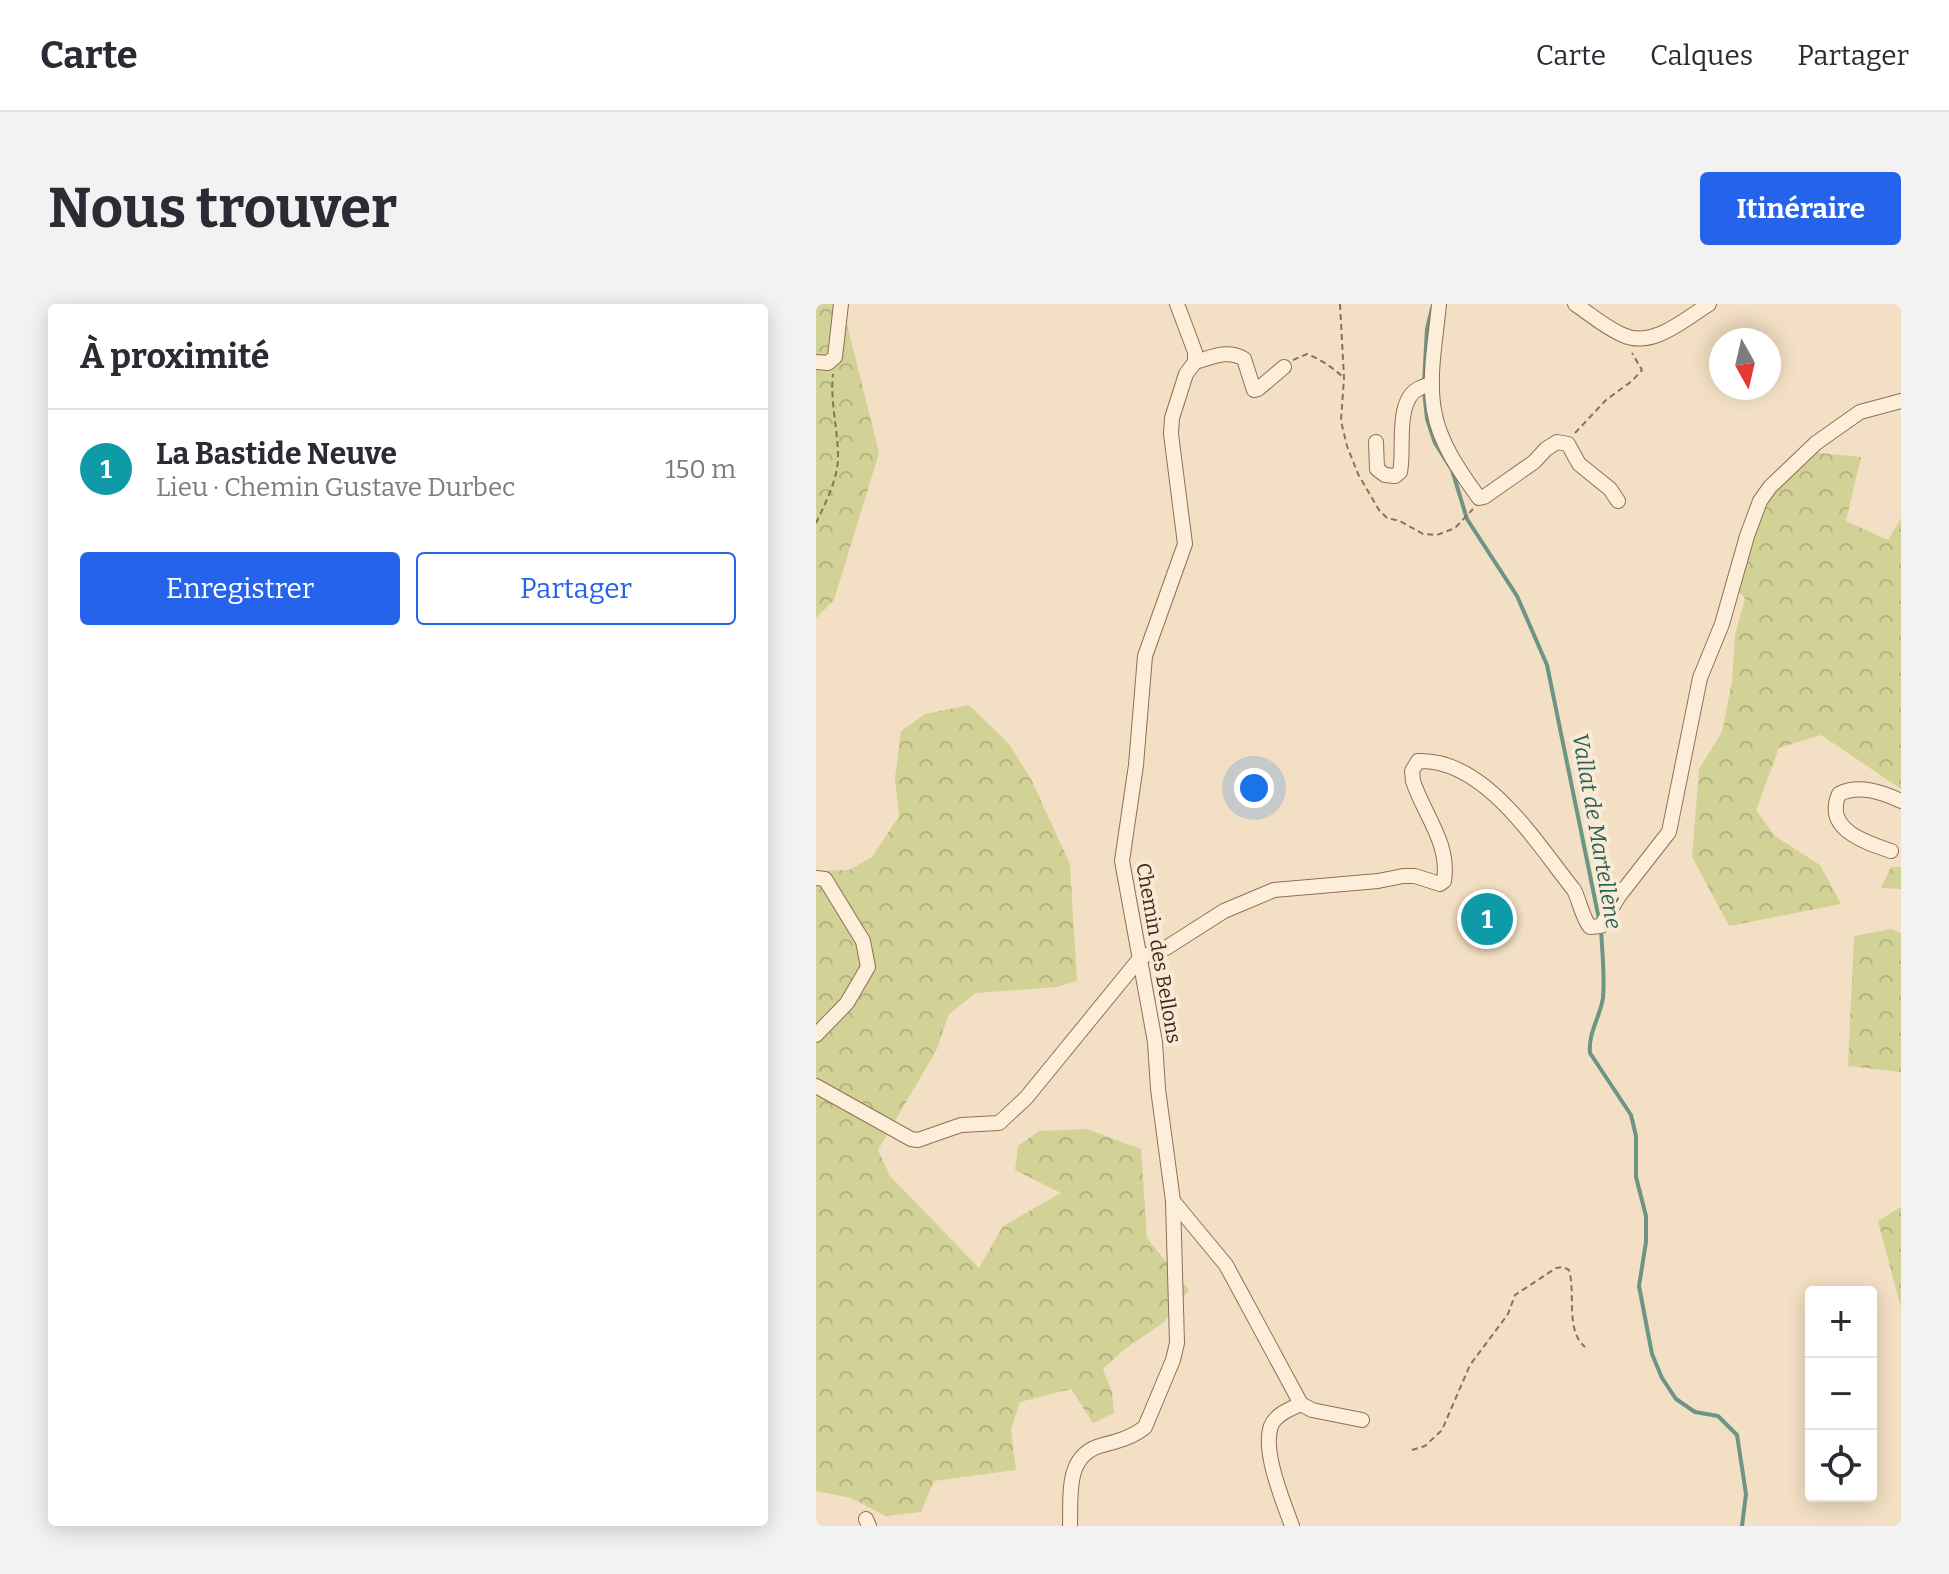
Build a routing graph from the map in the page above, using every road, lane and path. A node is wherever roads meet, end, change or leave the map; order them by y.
1 (841, 304) edge
2 (1177, 304) edge
3 (1439, 304) edge
4 (1575, 304) edge
5 (1709, 304) edge
6 (1625, 337) junction
7 (835, 357) junction
8 (816, 362) edge
9 (1195, 362) junction
10 (1284, 367) joint
11 (1344, 378) dead end
12 (1427, 386) junction
13 (1901, 401) edge
14 (1376, 442) dead end
15 (1557, 442) junction
16 (1618, 501) dead end
17 (816, 523) edge
18 (1901, 801) edge
19 (1891, 851) dead end
20 (816, 878) edge
21 (1141, 957) junction
22 (816, 1035) edge
23 (816, 1086) edge
24 (1173, 1201) junction
25 (1585, 1347) dead end
26 (1301, 1404) junction
27 (1362, 1420) dead end
28 (1412, 1450) dead end
29 (1070, 1526) edge
30 (1292, 1526) edge

1 - 7 street
2 - 9 street
3 - 12 street
4 - 6 street
5 - 6 street
6 - 15 path
7 - 8 street
7 - 17 path
9 - 10 street
9 - 21 street, Chemin des Bellons
10 - 11 path
12 - 14 street
12 - 15 street
13 - 21 street
15 - 16 street
18 - 19 street
20 - 22 street
21 - 23 street
21 - 24 street, Chemin des Bellons
24 - 26 street
24 - 29 street, Chemin des Bellons
25 - 28 path
26 - 27 street
26 - 30 street

